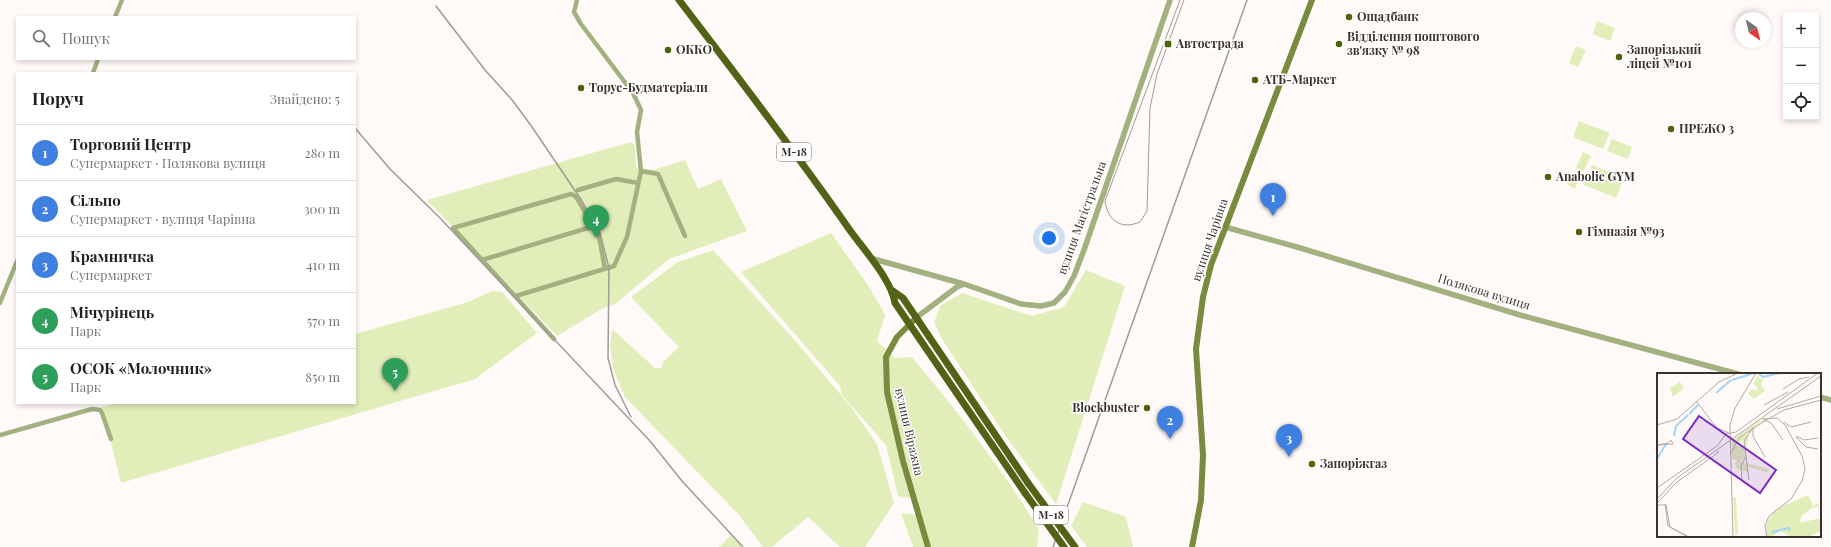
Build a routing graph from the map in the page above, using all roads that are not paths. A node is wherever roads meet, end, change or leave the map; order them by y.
1 (122, 0) edge
2 (577, 0) edge
3 (679, 0) edge
4 (1170, 0) edge
5 (1312, 0) edge
6 (115, 16) edge
7 (98, 60) edge
8 (93, 72) edge
9 (641, 171) junction
10 (638, 183) junction
11 (578, 190) dead end
12 (591, 227) dead end
13 (1225, 227) junction
14 (684, 236) dead end
15 (870, 258) junction
16 (482, 260) junction
17 (16, 263) edge
18 (606, 269) junction
19 (964, 284) junction
20 (893, 292) junction
21 (516, 296) junction
22 (0, 303) edge
23 (917, 317) junction
24 (909, 324) junction
25 (554, 339) dead end
26 (1734, 373) edge
27 (1821, 397) edge
28 (1831, 400) edge
29 (0, 435) edge
30 (111, 439) dead end
31 (928, 547) edge
32 (1064, 547) edge
33 (1075, 547) edge
34 (1192, 547) edge

1 - 6 street
2 - 9 street
3 - 15 highway, М-18
4 - 19 street, вулиця Магістральна
5 - 13 main road, вулиця Чарівна
7 - 8 street
9 - 10 street
9 - 14 street
10 - 11 street
10 - 18 street
12 - 16 street
13 - 26 street, Полякова вулиця
13 - 34 main road, вулиця Чарівна
15 - 19 street, вулиця Магістральна
15 - 20 highway, М-18
16 - 18 street
16 - 21 street
17 - 22 street
18 - 21 street
19 - 23 street, вулиця Віражна
20 - 23 highway, М-18
20 - 24 highway, М-18
21 - 25 street
23 - 24 main road, вулиця Віражна
23 - 33 highway, М-18, bridge
24 - 31 main road, вулиця Віражна
24 - 32 highway, М-18, bridge
27 - 28 street
29 - 30 street

